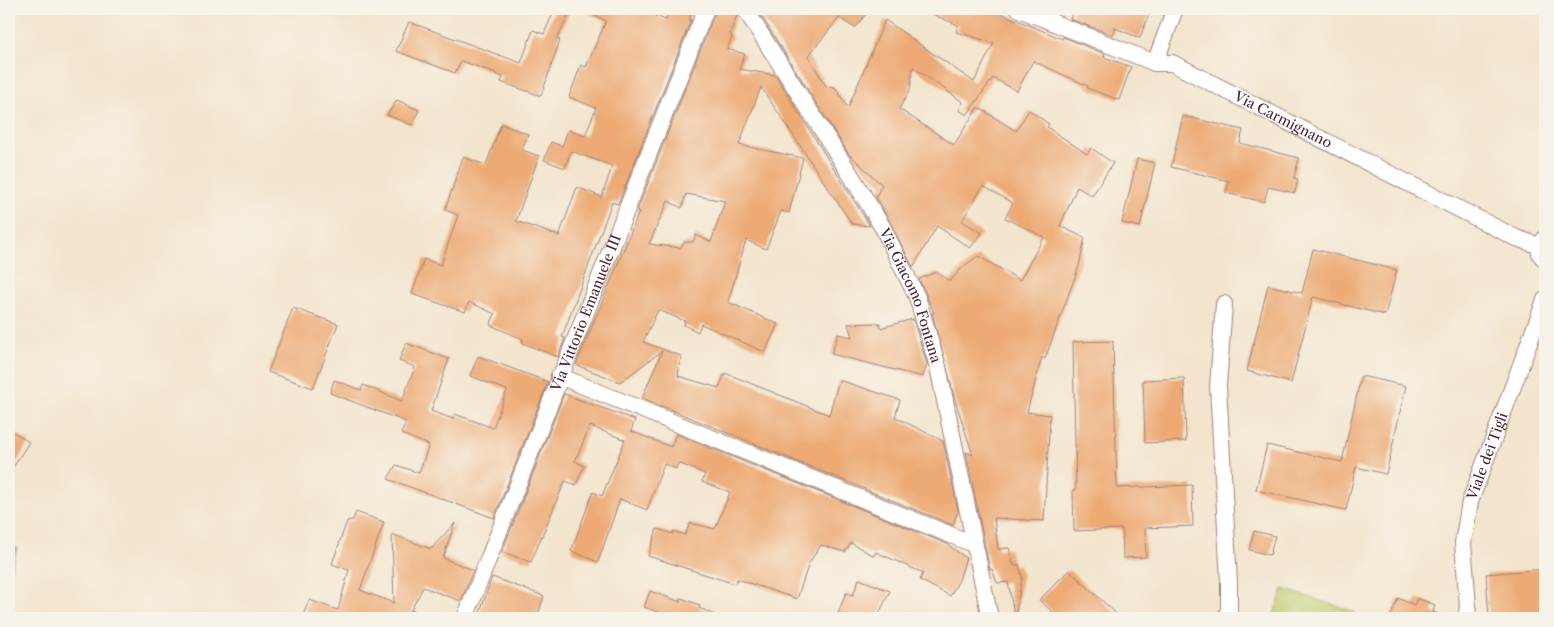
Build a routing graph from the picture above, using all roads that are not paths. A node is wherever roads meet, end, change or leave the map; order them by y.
1 (706, 9) edge
2 (745, 9) edge
3 (1019, 9) edge
4 (1175, 9) edge
5 (1040, 12) edge
6 (1156, 63) junction
7 (1544, 248) edge
8 (1545, 300) edge
9 (1224, 304) dead end
10 (559, 376) junction
11 (973, 544) junction
12 (465, 618) edge
13 (990, 618) edge
14 (1226, 618) edge
15 (1466, 618) edge

1 - 10 street, Via Vittorio Emanuele III
2 - 11 street, Via Giacomo Fontana
3 - 5 street, Via Carmignano
4 - 6 street
5 - 6 street, Via Carmignano
6 - 7 street, Via Carmignano
8 - 15 street, Viale dei Tigli
9 - 14 street
10 - 11 street
10 - 12 street, Via Vittorio Emanuele III
11 - 13 street, Via Giacomo Fontana

